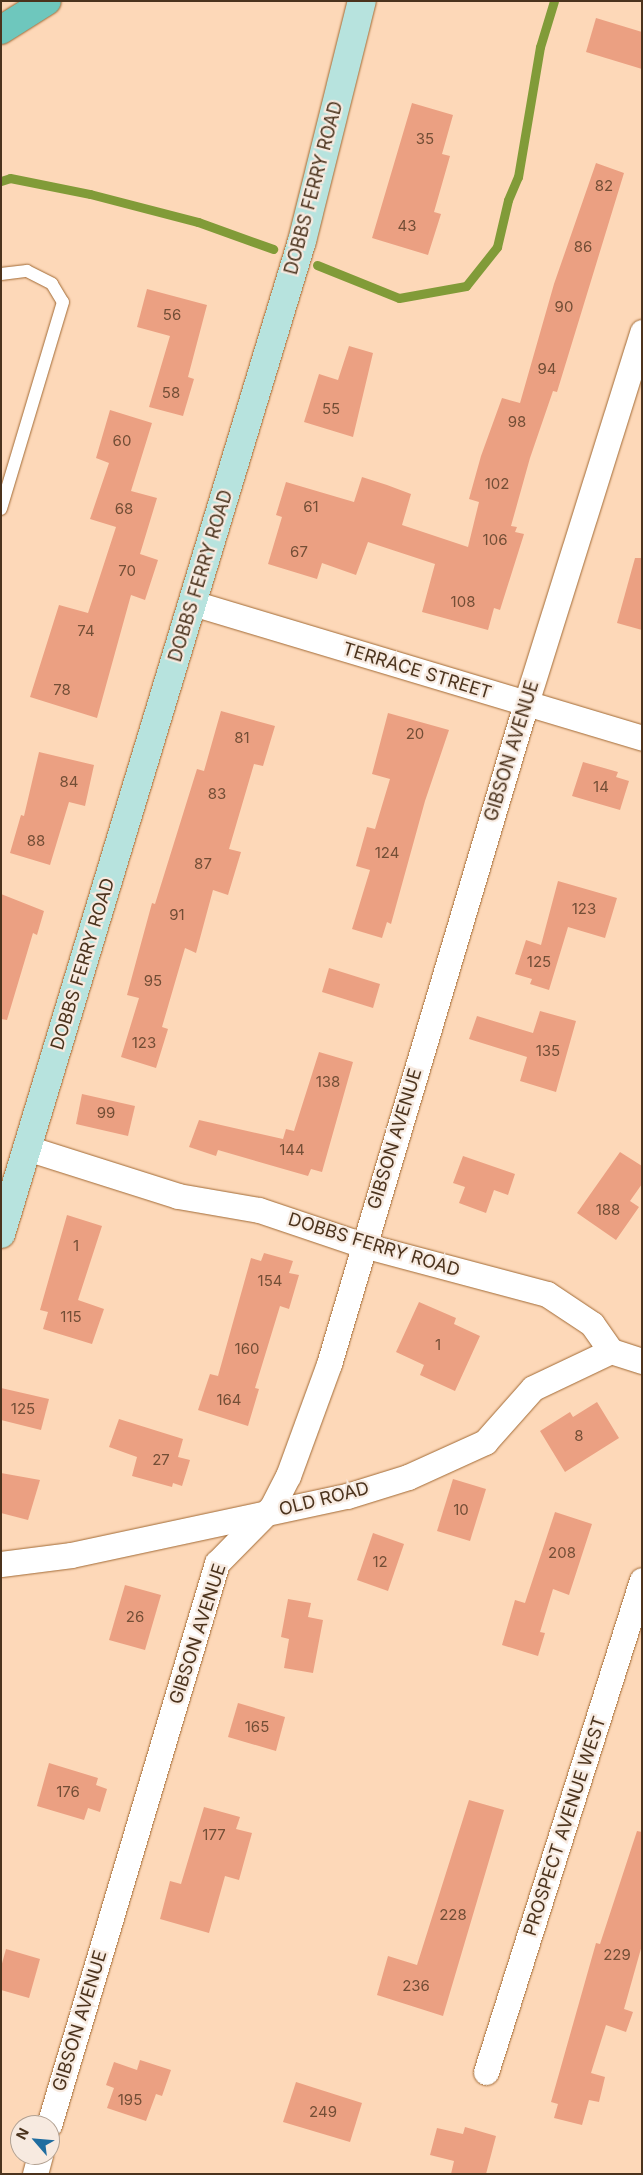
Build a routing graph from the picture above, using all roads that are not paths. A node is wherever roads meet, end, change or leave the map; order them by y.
1 (47, 1) edge
2 (362, 1) edge
3 (1, 30) edge
4 (1, 274) edge
5 (642, 332) edge
6 (1, 509) edge
7 (193, 604) junction
8 (526, 703) junction
9 (642, 738) edge
10 (27, 1148) junction
11 (3, 1221) edge
12 (363, 1245) junction
13 (611, 1351) junction
14 (642, 1361) edge
15 (265, 1514) junction
16 (1, 1564) edge
17 (642, 1580) edge
18 (486, 2072) dead end
19 (52, 2115) edge

1 - 3 main road
2 - 7 main road, DOBBS FERRY ROAD
4 - 6 lane
5 - 8 street, GIBSON AVENUE
7 - 8 street, TERRACE STREET
7 - 10 main road, DOBBS FERRY ROAD
8 - 9 street, TERRACE STREET
8 - 12 street, GIBSON AVENUE
10 - 11 main road, DOBBS FERRY ROAD
10 - 12 street, DOBBS FERRY ROAD
12 - 13 street, DOBBS FERRY ROAD
12 - 15 street, GIBSON AVENUE
13 - 14 street
13 - 15 street, OLD ROAD
15 - 16 street, OLD ROAD
15 - 19 street, GIBSON AVENUE
17 - 18 street, PROSPECT AVENUE WEST

